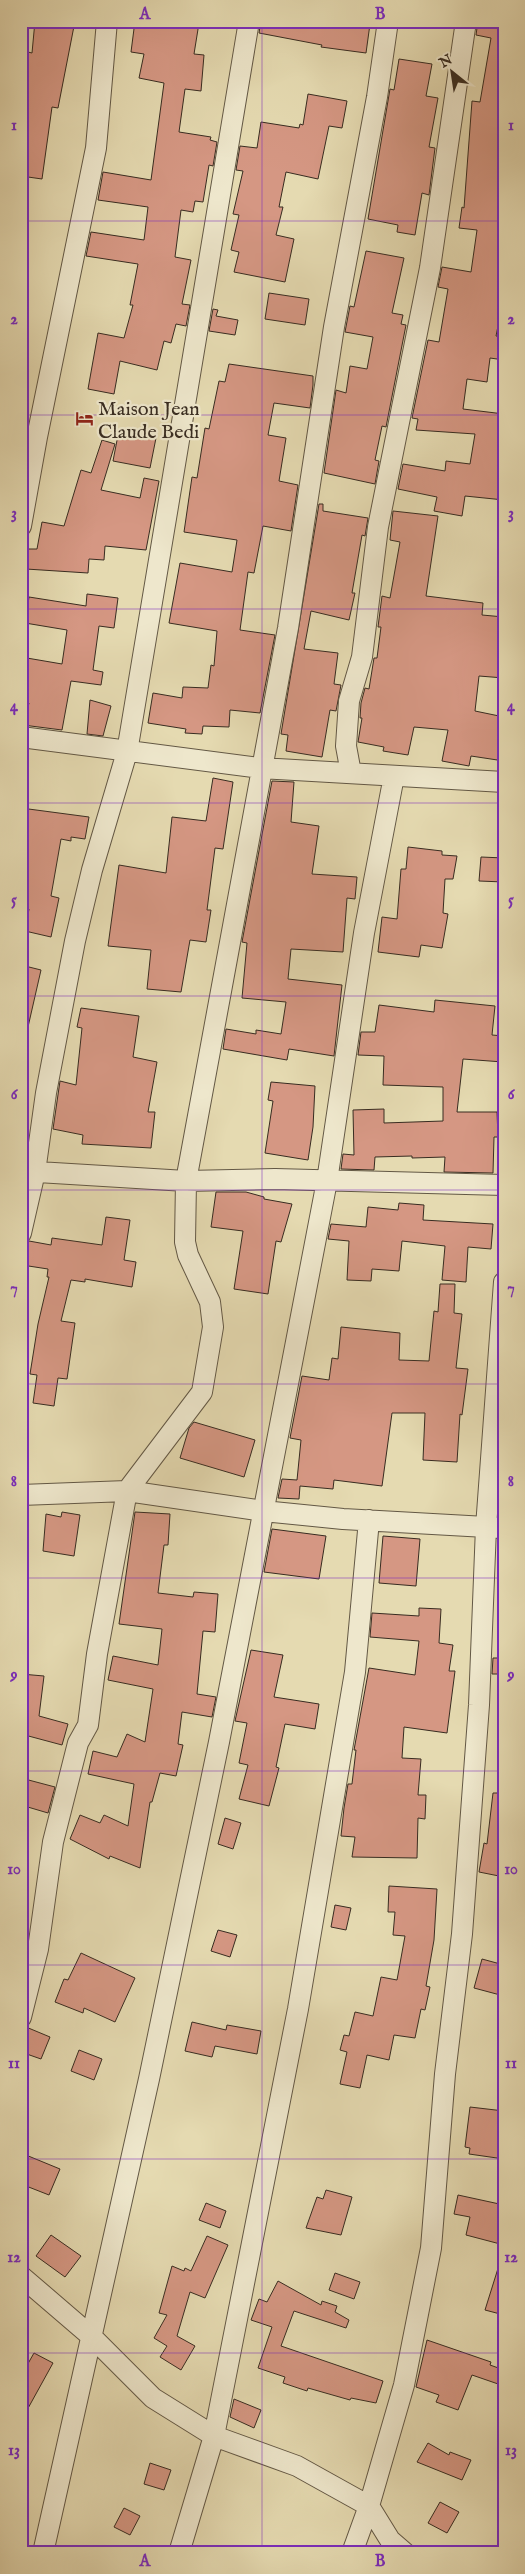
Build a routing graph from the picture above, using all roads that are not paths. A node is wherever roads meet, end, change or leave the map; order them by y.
1 (107, 21) edge
2 (249, 21) edge
3 (388, 21) edge
4 (466, 21) edge
5 (21, 526) edge
6 (21, 737) edge
7 (127, 752) junction
8 (260, 768) junction
9 (351, 773) junction
10 (394, 776) junction
11 (504, 782) edge
12 (28, 1172) edge
13 (186, 1181) junction
14 (327, 1181) junction
15 (504, 1185) edge
16 (21, 1233) edge
17 (504, 1282) edge
18 (127, 1491) junction
19 (21, 1496) edge
20 (263, 1511) junction
21 (369, 1520) junction
22 (495, 1527) edge
23 (21, 2017) edge
24 (21, 2276) edge
25 (92, 2337) junction
26 (214, 2436) junction
27 (369, 2506) junction
28 (43, 2553) edge
29 (179, 2553) edge
30 (352, 2553) edge
31 (405, 2553) edge

1 - 5 street
2 - 7 street
3 - 8 street
4 - 9 street
6 - 7 street
7 - 8 street
7 - 12 street
8 - 9 street
8 - 13 street
9 - 10 street
10 - 11 street
10 - 14 street
12 - 13 street
12 - 16 street
13 - 14 street
13 - 18 street
14 - 15 street
14 - 20 street
17 - 22 street
18 - 19 street
18 - 20 street
18 - 23 street
20 - 21 street
20 - 25 street
21 - 22 street
21 - 26 street
22 - 27 street
24 - 25 street
25 - 26 street
25 - 28 street
26 - 27 street
26 - 29 street
27 - 30 street
27 - 31 street

